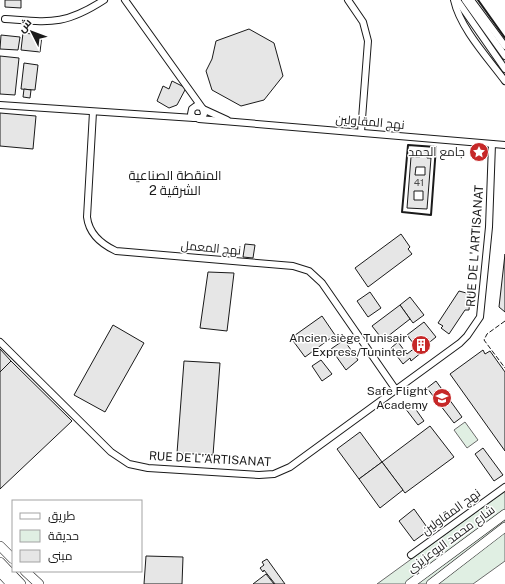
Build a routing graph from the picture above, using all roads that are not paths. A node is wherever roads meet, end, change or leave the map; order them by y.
1 (104, 0) edge
2 (125, 0) edge
3 (348, 0) edge
4 (455, 0) edge
5 (466, 0) edge
6 (471, 0) edge
7 (4, 19) dead end
8 (505, 46) edge
9 (505, 56) edge
10 (504, 68) edge
11 (505, 81) edge
12 (193, 94) junction
13 (0, 105) edge
14 (193, 108) junction
15 (202, 108) junction
16 (93, 112) junction
17 (175, 117) junction
18 (197, 119) junction
19 (232, 123) junction
20 (361, 132) junction
21 (492, 144) junction
22 (505, 145) edge
23 (0, 342) edge
24 (396, 390) junction
25 (505, 487) edge
26 (505, 514) edge
27 (505, 527) edge
28 (0, 546) edge
29 (411, 555) dead end
30 (12, 558) edge
31 (0, 562) edge
32 (0, 572) edge
33 (27, 572) edge
34 (11, 584) edge
35 (21, 584) edge
36 (38, 584) edge
37 (410, 584) edge
38 (431, 584) edge

1 - 7 street
2 - 12 street
3 - 20 street
4 - 10 street
4 - 11 street
5 - 9 street
6 - 8 street
12 - 14 street
12 - 15 street
13 - 16 street, نهج المقاولين
14 - 15 street
14 - 17 street, نهج المقاولين
14 - 18 street
15 - 18 street
15 - 19 street, نهج المقاولين
16 - 17 street, نهج المقاولين
16 - 24 street, نهج المعمل
17 - 18 street, نهج المقاولين
18 - 19 street, نهج المقاولين
19 - 20 street, نهج المقاولين
20 - 21 street, نهج المقاولين
21 - 22 street, نهج المقاولين
21 - 24 street, RUE DE L'ARTISANAT
23 - 24 street, RUE DE L'ARTISANAT
25 - 29 street, نهج المقاولين
26 - 37 highway, شارع محمد البوعزيزي
27 - 38 highway, شارع محمد البوعزيزي
28 - 30 highway
31 - 35 highway
32 - 34 highway
33 - 36 highway

